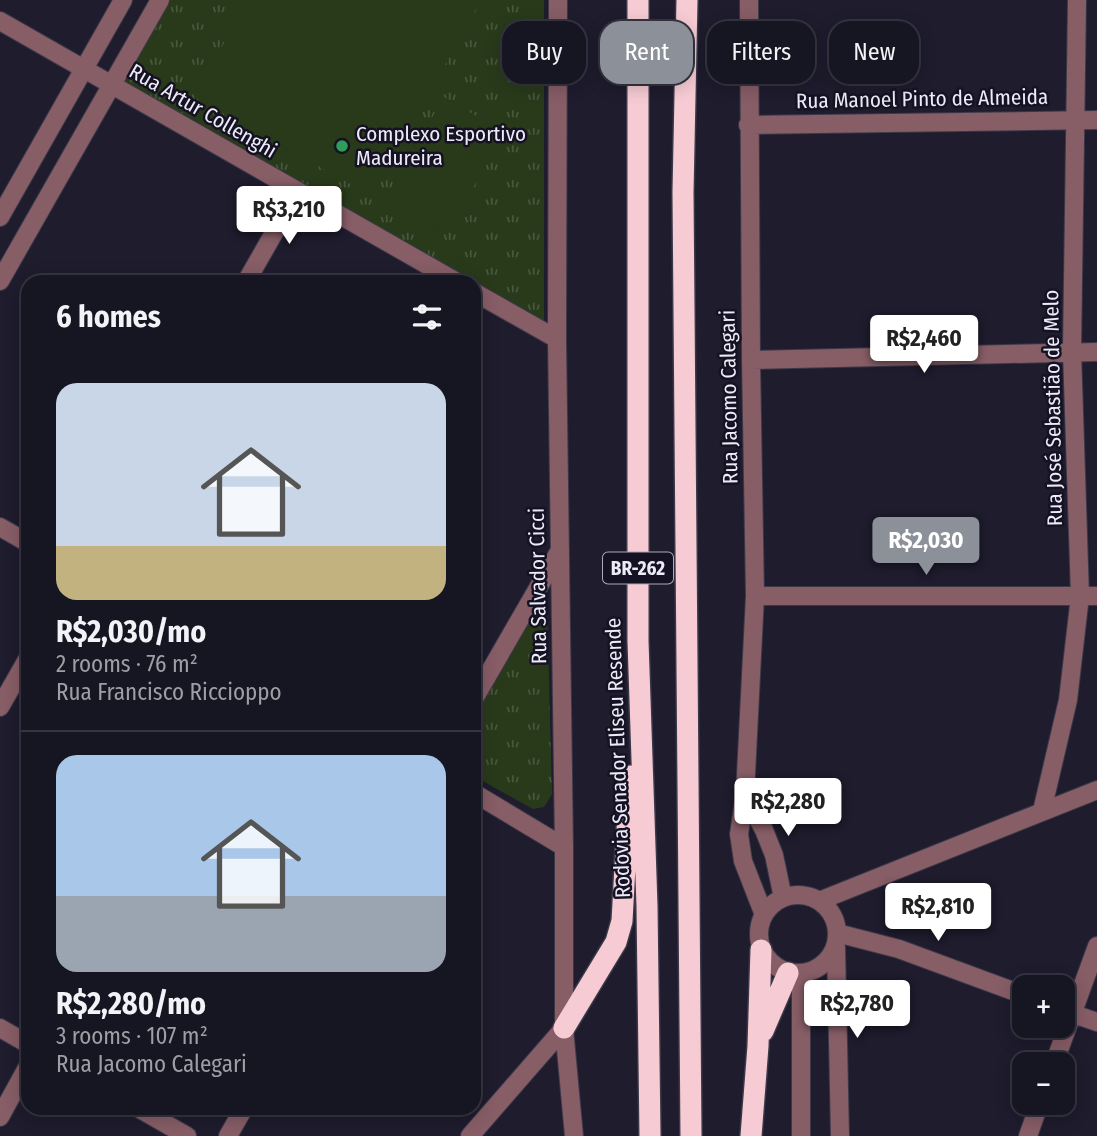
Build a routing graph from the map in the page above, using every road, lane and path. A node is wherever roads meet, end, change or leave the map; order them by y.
1 (123, 0) edge
2 (160, 0) edge
3 (558, 0) edge
4 (638, 0) edge
5 (687, 0) edge
6 (749, 0) edge
7 (1077, 0) edge
8 (0, 21) edge
9 (84, 69) junction
10 (112, 85) junction
11 (1074, 120) junction
12 (1097, 120) edge
13 (748, 125) junction
14 (298, 191) junction
15 (0, 216) edge
16 (250, 275) edge
17 (445, 275) edge
18 (0, 281) edge
19 (481, 296) edge
20 (556, 339) junction
21 (1072, 352) junction
22 (1097, 352) edge
23 (751, 360) junction
24 (0, 527) edge
25 (21, 539) edge
26 (560, 550) junction
27 (755, 596) junction
28 (1089, 596) edge
29 (638, 641) junction
30 (21, 670) edge
31 (481, 687) edge
32 (0, 707) edge
33 (1097, 790) edge
34 (746, 794) junction
35 (481, 797) edge
36 (1042, 811) junction
37 (564, 847) junction
38 (783, 898) junction
39 (819, 901) junction
40 (764, 915) junction
41 (837, 938) junction
42 (1097, 946) edge
43 (761, 950) junction
44 (795, 973) junction
45 (1012, 991) edge
46 (1075, 994) edge
47 (1075, 1015) edge
48 (1097, 1022) edge
49 (0, 1028) edge
50 (564, 1028) junction
51 (21, 1040) edge
52 (758, 1046) junction
53 (21, 1079) edge
54 (150, 1115) edge
55 (240, 1115) edge
56 (1035, 1115) edge
57 (0, 1117) edge
58 (187, 1136) edge
59 (228, 1136) edge
60 (470, 1136) edge
61 (574, 1136) edge
62 (650, 1136) edge
63 (691, 1136) edge
64 (751, 1136) edge
65 (801, 1136) edge
66 (839, 1136) edge
67 (1028, 1136) edge

1 - 9 street
2 - 10 street
3 - 20 street, Rua Salvador Cicci
4 - 29 highway, Rodovia Senador Eliseu Resende / BR-262
5 - 63 highway, BR-262
6 - 13 street, Rua Jacomo Calegari
7 - 11 street, Rua José Sebastião de Melo
8 - 9 street, Rua Artur Collenghi
9 - 10 street, Rua Artur Collenghi
9 - 15 street
10 - 14 street, Rua Artur Collenghi
10 - 18 street
11 - 12 street, Rua Manoel Pinto de Almeida
11 - 13 street, Rua Manoel Pinto de Almeida
11 - 21 street, Rua José Sebastião de Melo
13 - 23 street, Rua Jacomo Calegari
14 - 16 street
14 - 17 street, Rua Artur Collenghi
19 - 20 street
20 - 26 street, Rua Salvador Cicci
21 - 22 street
21 - 23 street
21 - 28 street, Rua José Sebastião de Melo
23 - 27 street, Rua Jacomo Calegari
24 - 25 street
26 - 31 street
26 - 37 street, Rua Salvador Cicci
27 - 28 street
27 - 34 street, Rua Jacomo Calegari
28 - 36 street, Rua José Sebastião de Melo
29 - 50 highway
29 - 62 highway, Rodovia Senador Eliseu Resende / BR-262
30 - 32 street
33 - 36 street
34 - 38 street, Rua Jacomo Calegari
34 - 40 street, Rua Jacomo Calegari
35 - 37 street
36 - 39 street
37 - 50 street, Rua Salvador Cicci
38 - 39 street
38 - 40 street
39 - 41 street
40 - 43 street
41 - 44 street
41 - 45 street
41 - 66 street
42 - 46 street
43 - 44 street
43 - 52 highway
44 - 52 highway
44 - 65 street
47 - 48 street
49 - 51 street
50 - 60 street
50 - 61 street, Rua Salvador Cicci
52 - 64 highway
53 - 57 street
54 - 58 street
55 - 59 street
56 - 67 street

